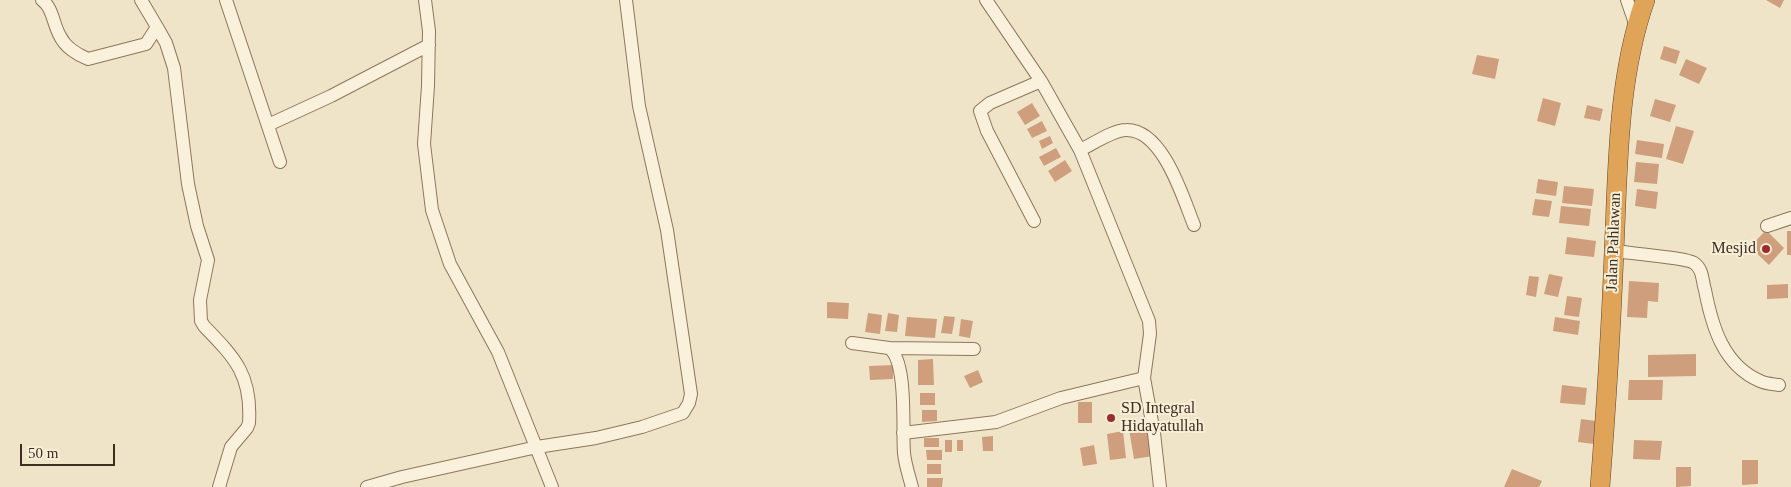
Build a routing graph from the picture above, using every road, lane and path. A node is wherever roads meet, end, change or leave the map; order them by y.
1 (42, 0) edge
2 (141, 0) edge
3 (226, 0) edge
4 (425, 0) edge
5 (626, 0) edge
6 (986, 0) edge
7 (1627, 0) edge
8 (1645, 0) edge
9 (1636, 26) junction
10 (157, 27) junction
11 (429, 45) junction
12 (1041, 81) junction
13 (268, 125) junction
14 (1080, 150) junction
15 (280, 162) dead end
16 (1791, 218) edge
17 (1034, 221) dead end
18 (1194, 225) dead end
19 (1767, 226) dead end
20 (1614, 251) junction
21 (852, 343) dead end
22 (889, 348) junction
23 (974, 349) dead end
24 (1144, 378) junction
25 (1779, 385) dead end
26 (903, 433) junction
27 (537, 446) junction
28 (219, 487) edge
29 (366, 487) edge
30 (552, 487) edge
31 (912, 487) edge
32 (1160, 487) edge
33 (1600, 487) edge

1 - 10 street
2 - 10 street
3 - 13 street
4 - 11 street
5 - 27 street
6 - 12 street
7 - 9 street
8 - 9 highway, Jalan Pahlawan
9 - 20 highway, Jalan Pahlawan
10 - 28 street
11 - 13 street
11 - 27 street
12 - 14 street
12 - 17 street
13 - 15 street
14 - 18 street
14 - 24 street
16 - 19 street
20 - 25 street
20 - 33 highway, Jalan Pahlawan
21 - 22 street
22 - 23 street
22 - 26 street
24 - 26 street
24 - 32 street
26 - 31 street
27 - 29 street
27 - 30 street

